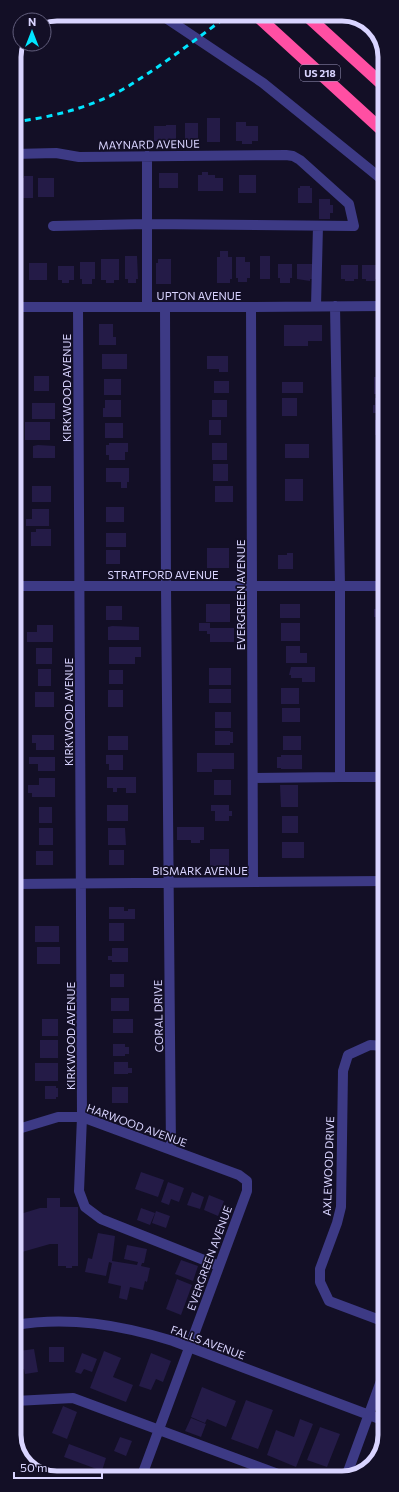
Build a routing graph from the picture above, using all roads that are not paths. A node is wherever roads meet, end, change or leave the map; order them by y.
1 (170, 21) edge
2 (262, 21) edge
3 (313, 21) edge
4 (378, 81) edge
5 (378, 127) edge
6 (21, 154) edge
7 (147, 156) junction
8 (378, 176) edge
9 (147, 224) junction
10 (53, 226) dead end
11 (318, 226) junction
12 (21, 306) edge
13 (316, 306) junction
14 (335, 306) junction
15 (378, 306) edge
16 (78, 307) junction
17 (147, 307) junction
18 (165, 307) junction
19 (251, 307) junction
20 (21, 586) edge
21 (79, 586) junction
22 (166, 586) junction
23 (252, 586) junction
24 (340, 586) junction
25 (378, 586) edge
26 (340, 777) junction
27 (378, 777) edge
28 (253, 778) junction
29 (378, 881) edge
30 (169, 882) junction
31 (253, 882) junction
32 (81, 883) junction
33 (21, 884) edge
34 (378, 1046) edge
35 (82, 1117) junction
36 (21, 1128) edge
37 (171, 1150) junction
38 (247, 1181) joint
39 (219, 1266) junction
40 (378, 1319) edge
41 (21, 1324) edge
42 (189, 1348) junction
43 (378, 1390) edge
44 (21, 1401) edge
45 (369, 1415) junction
46 (378, 1418) edge
47 (159, 1430) junction
48 (349, 1470) edge
49 (144, 1471) edge
50 (270, 1471) edge

1 - 8 street
2 - 5 highway, US 218
3 - 4 highway, US 218
6 - 7 street, MAYNARD AVENUE
7 - 9 street
7 - 11 street, MAYNARD AVENUE
9 - 10 street
9 - 11 street
9 - 17 street
11 - 13 street
12 - 16 street, UPTON AVENUE
13 - 14 street, UPTON AVENUE
13 - 19 street, UPTON AVENUE
14 - 15 street, UPTON AVENUE
14 - 24 street
16 - 17 street, UPTON AVENUE
16 - 21 street, KIRKWOOD AVENUE
17 - 18 street, UPTON AVENUE
18 - 19 street, UPTON AVENUE
18 - 22 street, CORAL DRIVE
19 - 23 street, EVERGREEN AVENUE
20 - 21 street, STRATFORD AVENUE
21 - 22 street, STRATFORD AVENUE
21 - 32 street, KIRKWOOD AVENUE
22 - 23 street, STRATFORD AVENUE
22 - 30 street, CORAL DRIVE
23 - 24 street, STRATFORD AVENUE
23 - 28 street, EVERGREEN AVENUE
24 - 25 street, STRATFORD AVENUE
24 - 26 street
26 - 27 street
26 - 28 street
28 - 31 street, EVERGREEN AVENUE
29 - 31 street, BISMARK AVENUE
30 - 31 street, BISMARK AVENUE
30 - 32 street, BISMARK AVENUE
30 - 37 street, CORAL DRIVE
32 - 33 street, BISMARK AVENUE
32 - 35 street, KIRKWOOD AVENUE
34 - 40 street, AXLEWOOD DRIVE
35 - 36 street, HARWOOD AVENUE
35 - 37 street, HARWOOD AVENUE
35 - 39 street, KIRKWOOD AVENUE
37 - 38 street, HARWOOD AVENUE
38 - 39 street, EVERGREEN AVENUE
39 - 42 street, EVERGREEN AVENUE
41 - 42 street, FALLS AVENUE
42 - 45 street, FALLS AVENUE
42 - 47 street, EVERGREEN AVENUE
43 - 45 street
44 - 47 street
45 - 46 street, FALLS AVENUE
45 - 48 street
47 - 49 street, EVERGREEN AVENUE
47 - 50 street

